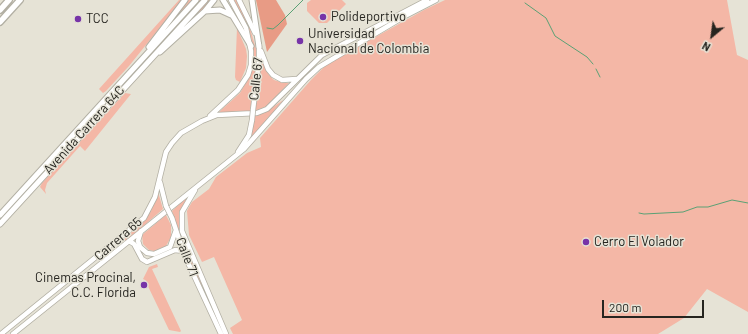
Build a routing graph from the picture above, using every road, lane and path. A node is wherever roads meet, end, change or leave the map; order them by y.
1 (9, 0) edge
2 (20, 0) edge
3 (185, 0) edge
4 (196, 0) edge
5 (205, 0) edge
6 (212, 0) edge
7 (223, 0) edge
8 (231, 0) edge
9 (239, 0) edge
10 (252, 0) edge
11 (427, 0) edge
12 (436, 0) edge
13 (0, 10) edge
14 (205, 11) junction
15 (233, 16) junction
16 (0, 22) edge
17 (251, 46) junction
18 (259, 47) junction
19 (150, 59) junction
20 (139, 61) junction
21 (296, 78) junction
22 (202, 121) junction
23 (233, 158) junction
24 (160, 178) junction
25 (200, 184) junction
26 (0, 215) edge
27 (0, 224) edge
28 (176, 228) junction
29 (141, 231) junction
30 (129, 241) junction
31 (138, 251) junction
32 (183, 251) junction
33 (146, 253) junction
34 (143, 260) junction
35 (218, 327) junction
36 (223, 328) junction
37 (20, 329) junction
38 (1, 334) edge
39 (13, 334) edge
40 (18, 334) edge
41 (221, 334) edge
42 (226, 334) edge

1 - 13 highway
2 - 16 highway
3 - 20 main road
4 - 20 main road, Avenida Carrera 64C
5 - 19 main road, Avenida Carrera 64C
6 - 14 main road
7 - 15 main road
8 - 17 main road, Calle 67
9 - 18 main road, Calle 67
10 - 18 main road
11 - 21 main road, Carrera 65
12 - 23 main road, Carrera 65
14 - 15 main road
14 - 19 main road
15 - 17 main road
17 - 22 main road, Calle 67
18 - 21 main road
18 - 23 main road, Calle 67, bridge
19 - 27 main road, Avenida Carrera 64C
20 - 26 main road, Avenida Carrera 64C
21 - 22 main road, Carrera 65
22 - 24 main road, Carrera 65
23 - 25 main road, Carrera 65
24 - 28 main road, Calle 71, bridge
24 - 38 main road, Carrera 65
25 - 29 main road, Carrera 65
25 - 36 main road, Calle 71
28 - 32 main road, Calle 71
28 - 33 main road
29 - 30 main road, Carrera 65
29 - 33 main road
30 - 31 main road
30 - 37 main road, Carrera 65
31 - 33 main road
31 - 34 main road
32 - 34 main road
32 - 35 main road, Calle 71
33 - 34 main road
35 - 36 main road
35 - 41 main road, Calle 71
36 - 42 main road, Calle 71
37 - 39 main road, Carrera 65
37 - 40 main road

